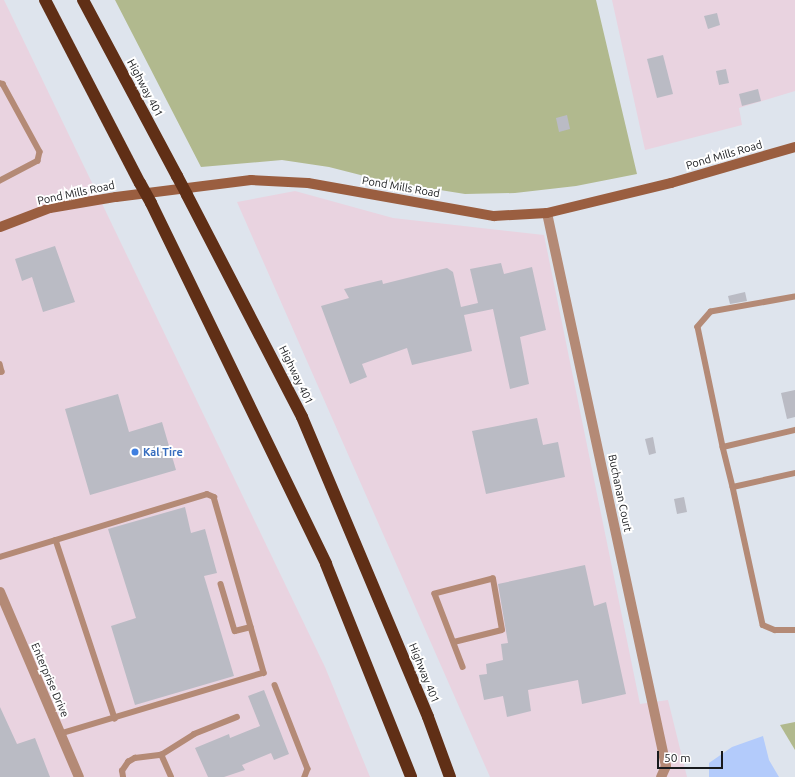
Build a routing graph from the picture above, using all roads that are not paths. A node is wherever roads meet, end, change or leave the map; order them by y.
1 (45, 0) edge
2 (83, 0) edge
3 (0, 83) edge
4 (795, 147) edge
5 (0, 180) edge
6 (547, 213) junction
7 (0, 227) edge
8 (795, 297) edge
9 (0, 364) edge
10 (0, 372) edge
11 (795, 430) edge
12 (723, 447) junction
13 (795, 473) edge
14 (733, 487) junction
15 (56, 540) junction
16 (0, 557) edge
17 (221, 584) dead end
18 (0, 592) edge
19 (2, 604) edge
20 (251, 627) junction
21 (795, 630) edge
22 (454, 642) junction
23 (463, 667) dead end
24 (275, 685) dead end
25 (237, 717) dead end
26 (428, 717) junction
27 (115, 718) junction
28 (60, 734) junction
29 (162, 755) junction
30 (79, 777) edge
31 (123, 777) edge
32 (171, 777) edge
33 (305, 777) edge
34 (411, 777) edge
35 (450, 777) edge
36 (458, 777) edge
37 (661, 777) edge

1 - 34 highway, bridge
2 - 26 highway, Highway 401, bridge
3 - 5 lane
4 - 6 main road, Pond Mills Road
6 - 7 main road, Pond Mills Road
6 - 37 street, Buchanan Court
8 - 12 lane
9 - 10 lane
11 - 12 lane
12 - 14 lane
13 - 14 lane
14 - 21 lane
15 - 16 lane
15 - 20 lane
15 - 27 lane
17 - 20 lane
18 - 19 street, Enterprise Drive
19 - 28 street, Enterprise Drive
20 - 27 lane
22 - 22 lane
22 - 23 lane
24 - 33 lane
25 - 29 lane
26 - 35 highway, Highway 401
26 - 36 highway
27 - 28 lane
28 - 30 street, Enterprise Drive
29 - 31 lane
29 - 32 lane

